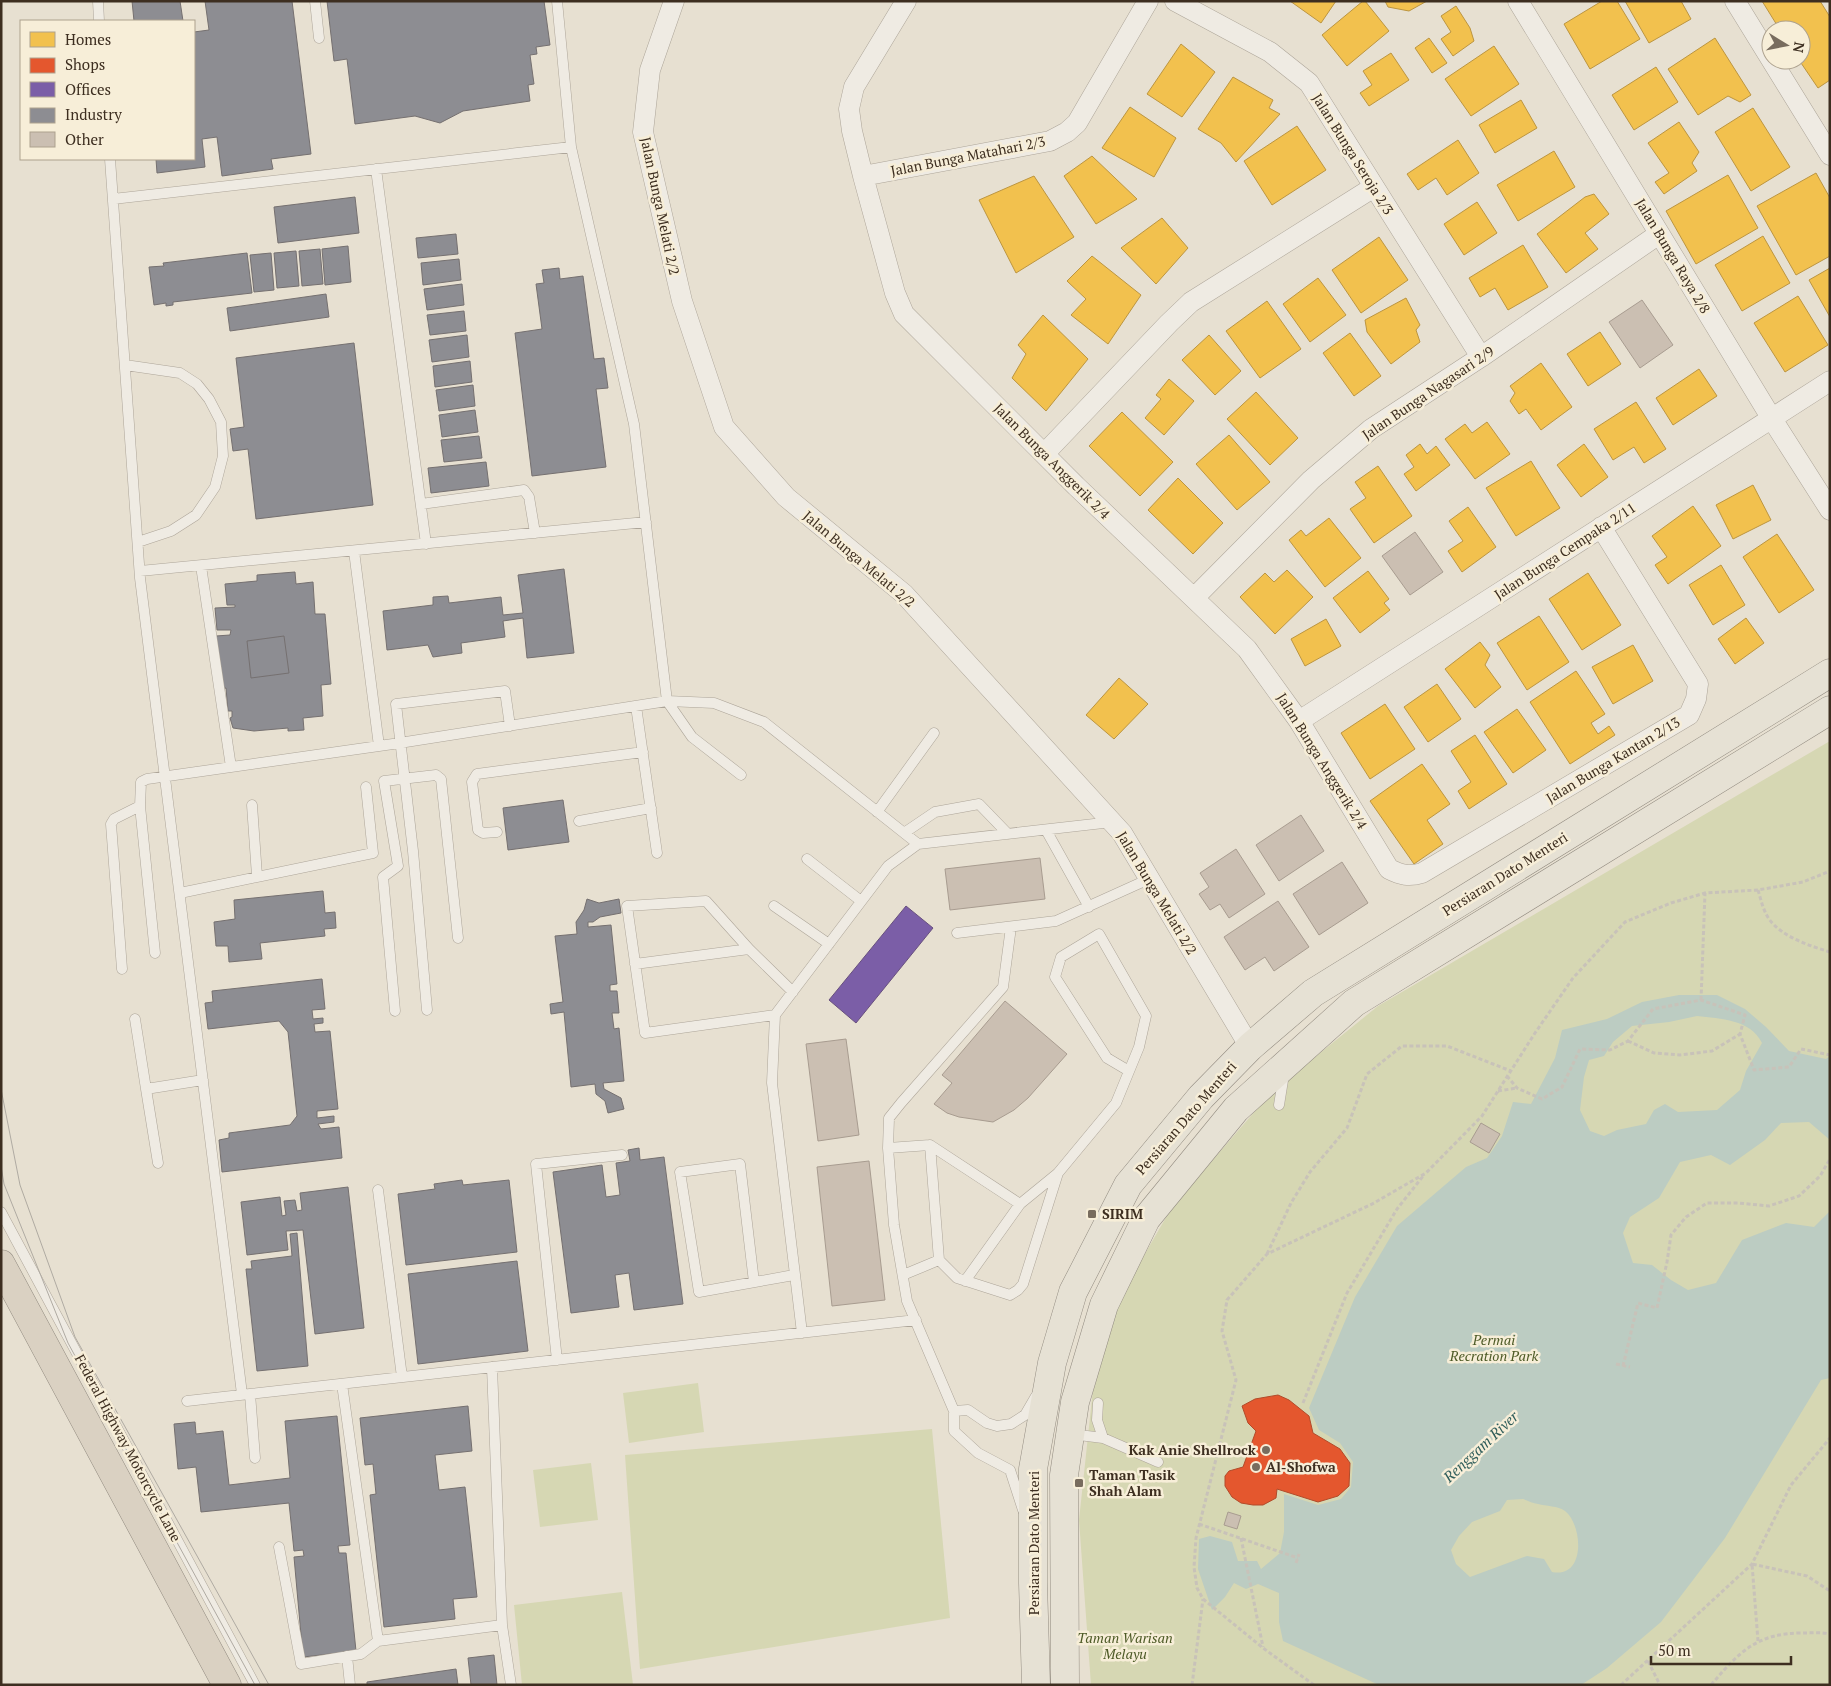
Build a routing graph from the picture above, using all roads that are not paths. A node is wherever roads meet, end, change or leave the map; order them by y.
1 (98, 1) edge
2 (315, 1) edge
3 (557, 1) edge
4 (674, 1) edge
5 (906, 1) edge
6 (1148, 1) edge
7 (1175, 1) edge
8 (1518, 1) edge
9 (1735, 1) edge
10 (99, 20) edge
11 (319, 38) dead end
12 (572, 147) junction
13 (1830, 155) edge
14 (110, 160) edge
15 (376, 169) junction
16 (863, 176) junction
17 (1374, 187) junction
18 (113, 199) junction
19 (1660, 234) junction
20 (1481, 358) junction
21 (125, 365) junction
22 (1830, 381) edge
23 (1772, 418) junction
24 (1044, 454) junction
25 (420, 504) junction
26 (1830, 510) edge
27 (646, 522) junction
28 (1601, 527) junction
29 (535, 533) junction
30 (138, 542) junction
31 (426, 544) junction
32 (354, 551) junction
33 (201, 566) junction
34 (140, 571) junction
35 (1194, 598) junction
36 (1830, 674) edge
37 (667, 701) junction
38 (636, 706) junction
39 (1830, 710) edge
40 (1300, 721) junction
41 (510, 726) junction
42 (934, 733) dead end
43 (400, 743) junction
44 (379, 746) junction
45 (643, 752) junction
46 (230, 767) junction
47 (741, 774) dead end
48 (165, 777) junction
49 (404, 780) junction
50 (366, 787) dead end
51 (252, 805) dead end
52 (140, 806) junction
53 (651, 808) junction
54 (878, 812) junction
55 (580, 821) dead end
56 (1112, 822) junction
57 (1046, 830) junction
58 (497, 832) dead end
59 (904, 833) junction
60 (1008, 834) junction
61 (918, 844) junction
62 (657, 853) dead end
63 (807, 859) dead end
64 (1400, 875) joint
65 (257, 876) junction
66 (1149, 879) junction
67 (180, 892) junction
68 (861, 901) junction
69 (774, 906) dead end
70 (1089, 907) junction
71 (1011, 926) junction
72 (957, 933) dead end
73 (458, 938) dead end
74 (829, 944) junction
75 (749, 949) junction
76 (155, 953) dead end
77 (635, 964) junction
78 (122, 969) dead end
79 (793, 992) junction
80 (428, 1010) dead end
81 (395, 1011) dead end
82 (775, 1015) junction
83 (135, 1018) dead end
84 (1250, 1048) junction
85 (1284, 1066) junction
86 (1129, 1071) junction
87 (203, 1080) junction
88 (146, 1089) junction
89 (1279, 1105) dead end
90 (930, 1146) junction
91 (888, 1148) junction
92 (622, 1155) dead end
93 (158, 1163) dead end
94 (1058, 1173) junction
95 (378, 1190) dead end
96 (1020, 1204) junction
97 (1, 1212) edge
98 (940, 1260) junction
99 (1, 1264) edge
100 (794, 1274) junction
101 (903, 1275) junction
102 (965, 1281) junction
103 (754, 1282) junction
104 (916, 1320) junction
105 (802, 1333) junction
106 (557, 1360) junction
107 (1052, 1363) junction
108 (492, 1367) junction
109 (402, 1377) junction
110 (342, 1384) junction
111 (246, 1394) junction
112 (187, 1401) dead end
113 (1098, 1403) dead end
114 (954, 1411) junction
115 (1070, 1434) junction
116 (1103, 1438) junction
117 (255, 1458) dead end
118 (1158, 1462) dead end
119 (279, 1547) dead end
120 (1033, 1583) junction
121 (502, 1625) junction
122 (378, 1641) junction
123 (347, 1656) junction
124 (227, 1685) edge
125 (254, 1685) edge
126 (350, 1685) edge
127 (511, 1685) edge
128 (1036, 1685) edge
129 (1065, 1685) edge

1 - 10 lane
2 - 11 lane
3 - 12 lane
4 - 56 street, Jalan Bunga Melati 2/2
5 - 16 street, Jalan Bunga Anggerik 2/4
6 - 16 street, Jalan Bunga Matahari 2/3
7 - 17 street, Jalan Bunga Seroja 2/3
8 - 19 street, Jalan Bunga Raya 2/8
9 - 13 street
12 - 15 lane
12 - 27 lane
14 - 18 lane
15 - 18 lane
15 - 25 lane
16 - 24 street, Jalan Bunga Anggerik 2/4
17 - 20 street, Jalan Bunga Seroja 2/3
17 - 24 street
18 - 21 lane
19 - 20 street, Jalan Bunga Nagasari 2/9
19 - 23 street, Jalan Bunga Raya 2/8
20 - 35 street, Jalan Bunga Nagasari 2/9
21 - 30 lane
21 - 30 lane
22 - 23 street, Jalan Bunga Cempaka 2/11
23 - 26 street, Jalan Bunga Raya 2/8
23 - 28 street, Jalan Bunga Cempaka 2/11
24 - 35 street, Jalan Bunga Anggerik 2/4
25 - 29 lane
25 - 31 lane
27 - 29 lane
27 - 37 lane
28 - 40 street, Jalan Bunga Cempaka 2/11
28 - 64 street, Jalan Bunga Kantan 2/13
29 - 31 lane
30 - 34 lane
31 - 32 lane
32 - 33 lane
32 - 44 lane
33 - 34 lane
33 - 46 lane
34 - 48 lane
35 - 40 street, Jalan Bunga Anggerik 2/4
36 - 84 main road, Persiaran Dato Menteri
37 - 38 lane
37 - 47 lane
37 - 54 lane
38 - 41 lane
38 - 45 lane
39 - 85 main road
40 - 64 street, Jalan Bunga Anggerik 2/4
41 - 43 lane
41 - 43 lane
42 - 54 lane
43 - 44 lane
43 - 49 lane
44 - 46 lane
45 - 53 lane
45 - 58 lane
46 - 48 lane
48 - 52 lane
48 - 67 lane
49 - 73 lane
49 - 80 lane
49 - 81 lane
50 - 65 lane
51 - 65 lane
52 - 76 lane
52 - 78 lane
53 - 55 lane
53 - 62 lane
54 - 59 lane
56 - 57 lane
56 - 66 street, Jalan Bunga Melati 2/2
57 - 60 lane
57 - 70 lane
59 - 60 lane
59 - 61 lane
60 - 61 lane
61 - 68 lane
63 - 68 lane
65 - 67 lane
66 - 70 lane
66 - 84 street, Jalan Bunga Melati 2/2
67 - 87 lane
68 - 74 lane
69 - 74 lane
70 - 71 lane
71 - 72 lane
71 - 91 lane
74 - 79 lane
75 - 77 lane
75 - 77 lane
75 - 79 lane
77 - 82 lane
79 - 82 lane
82 - 100 lane
83 - 88 lane
84 - 107 main road, Persiaran Dato Menteri
85 - 89 lane
85 - 115 main road
86 - 86 lane
86 - 94 lane
87 - 88 lane
87 - 111 lane
88 - 93 lane
90 - 91 lane
90 - 96 lane
90 - 98 lane
91 - 101 lane
92 - 106 lane
94 - 96 lane
94 - 102 lane
95 - 109 lane
96 - 102 lane
97 - 125 lane, Federal Highway Motorcycle Lane
98 - 101 lane
98 - 102 lane
99 - 124 highway
100 - 103 lane
100 - 105 lane
101 - 104 lane
103 - 103 lane
104 - 105 lane
104 - 114 lane
105 - 106 lane
106 - 108 lane
107 - 114 lane
107 - 120 main road, Persiaran Dato Menteri
108 - 109 lane
108 - 121 lane
109 - 110 lane
110 - 111 lane
110 - 122 lane
111 - 112 lane
111 - 117 lane
113 - 116 lane
114 - 120 lane
115 - 116 lane
115 - 129 main road
116 - 118 lane
119 - 123 lane
120 - 128 main road, Persiaran Dato Menteri
121 - 122 lane
121 - 127 lane
122 - 123 lane
123 - 126 lane

